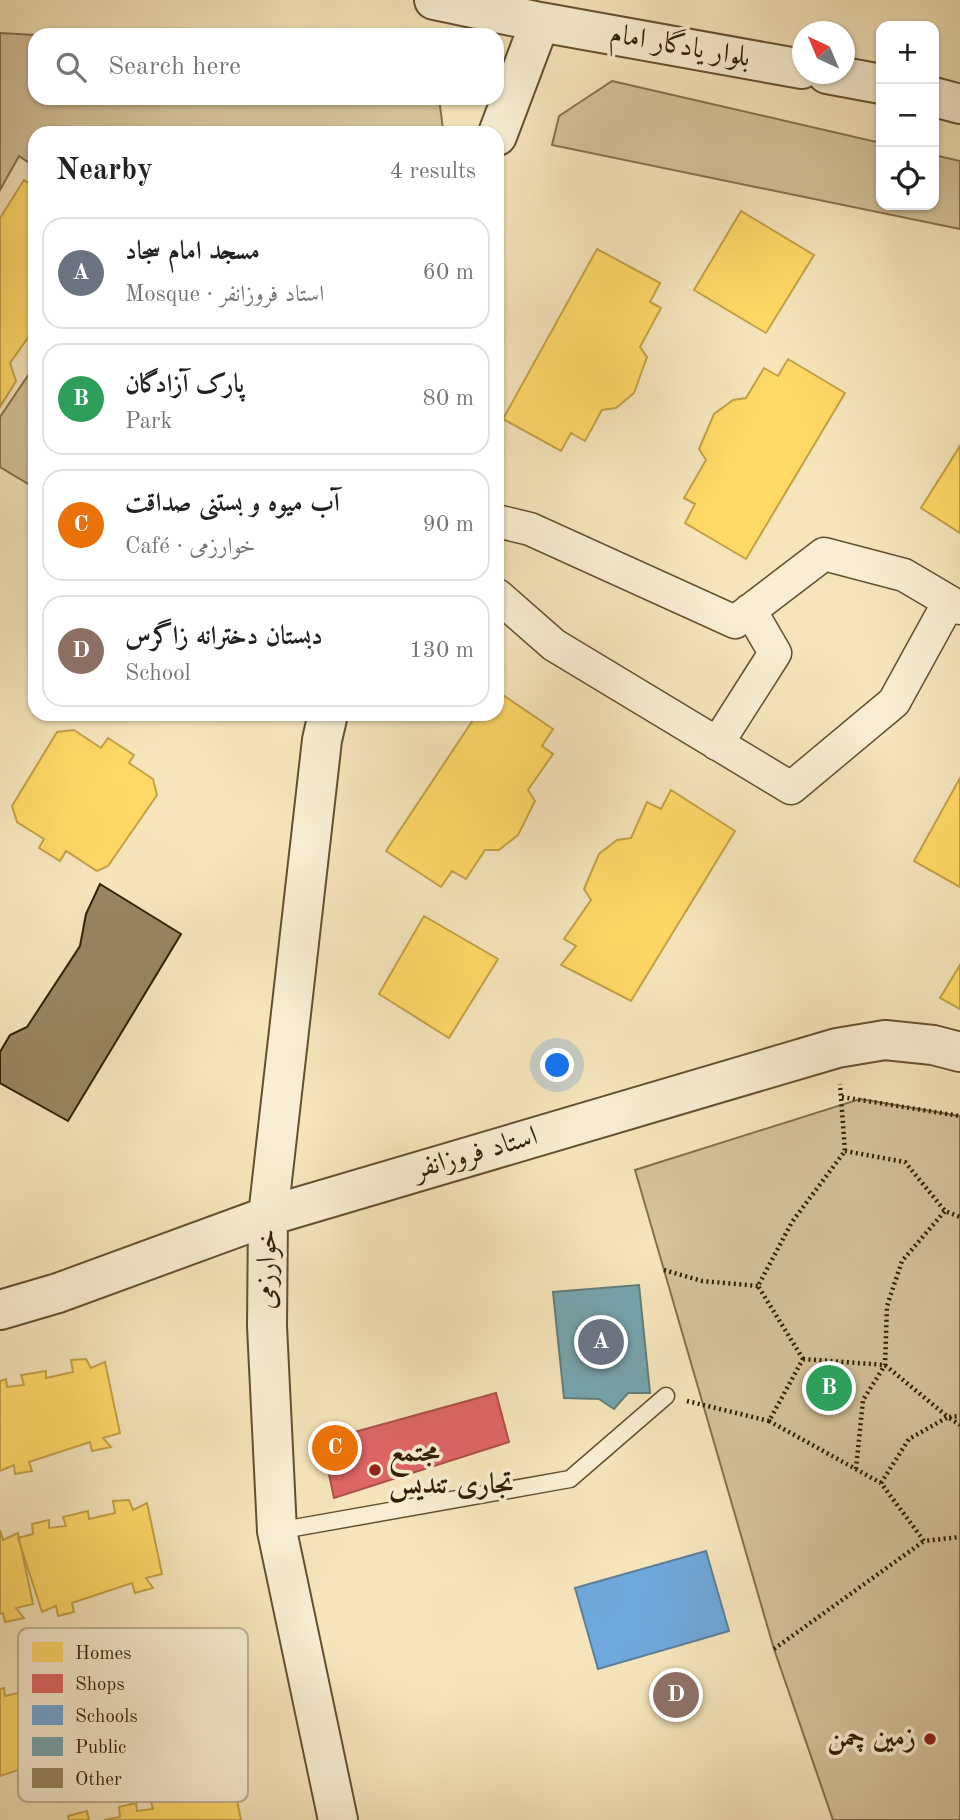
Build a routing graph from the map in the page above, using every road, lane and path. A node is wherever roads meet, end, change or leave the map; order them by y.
1 (435, 0) edge
2 (540, 11) edge
3 (792, 67) edge
4 (855, 79) edge
5 (876, 83) edge
6 (939, 98) edge
7 (960, 103) edge
8 (500, 126) edge
9 (504, 523) edge
10 (504, 601) edge
11 (954, 605) edge
12 (750, 610) junction
13 (327, 721) edge
14 (717, 744) junction
15 (837, 1048) junction
16 (960, 1052) edge
17 (842, 1097) junction
18 (960, 1116) edge
19 (845, 1151) junction
20 (945, 1210) junction
21 (268, 1216) junction
22 (960, 1217) edge
23 (664, 1270) dead end
24 (758, 1286) junction
25 (0, 1310) edge
26 (803, 1359) junction
27 (885, 1364) junction
28 (666, 1396) joint
29 (960, 1416) edge
30 (948, 1417) junction
31 (769, 1421) junction
32 (960, 1424) edge
33 (856, 1469) junction
34 (881, 1483) junction
35 (277, 1531) junction
36 (960, 1537) edge
37 (924, 1541) junction
38 (774, 1649) dead end
39 (338, 1820) edge

1 - 2 street, بلوار یادگار امام
2 - 3 street, بلوار یادگار امام
2 - 8 street
4 - 5 street
6 - 7 street
9 - 12 street
10 - 14 street
11 - 12 street
11 - 14 street
12 - 14 street
13 - 21 street, خوارزمی
15 - 16 street, استاد فروزانفر
15 - 17 path
15 - 21 street, استاد فروزانفر
17 - 18 path
17 - 19 path
19 - 20 path
19 - 24 path
20 - 22 path
20 - 27 path
21 - 25 street, استاد فروزانفر
21 - 35 street, خوارزمی
23 - 24 path
24 - 26 path
26 - 27 path
26 - 31 path
27 - 30 path
27 - 33 path
28 - 31 path
28 - 35 lane
29 - 30 path
30 - 32 path
30 - 34 path
31 - 33 path
33 - 34 path
34 - 37 path
35 - 39 street, خوارزمی
36 - 37 path
37 - 38 path

